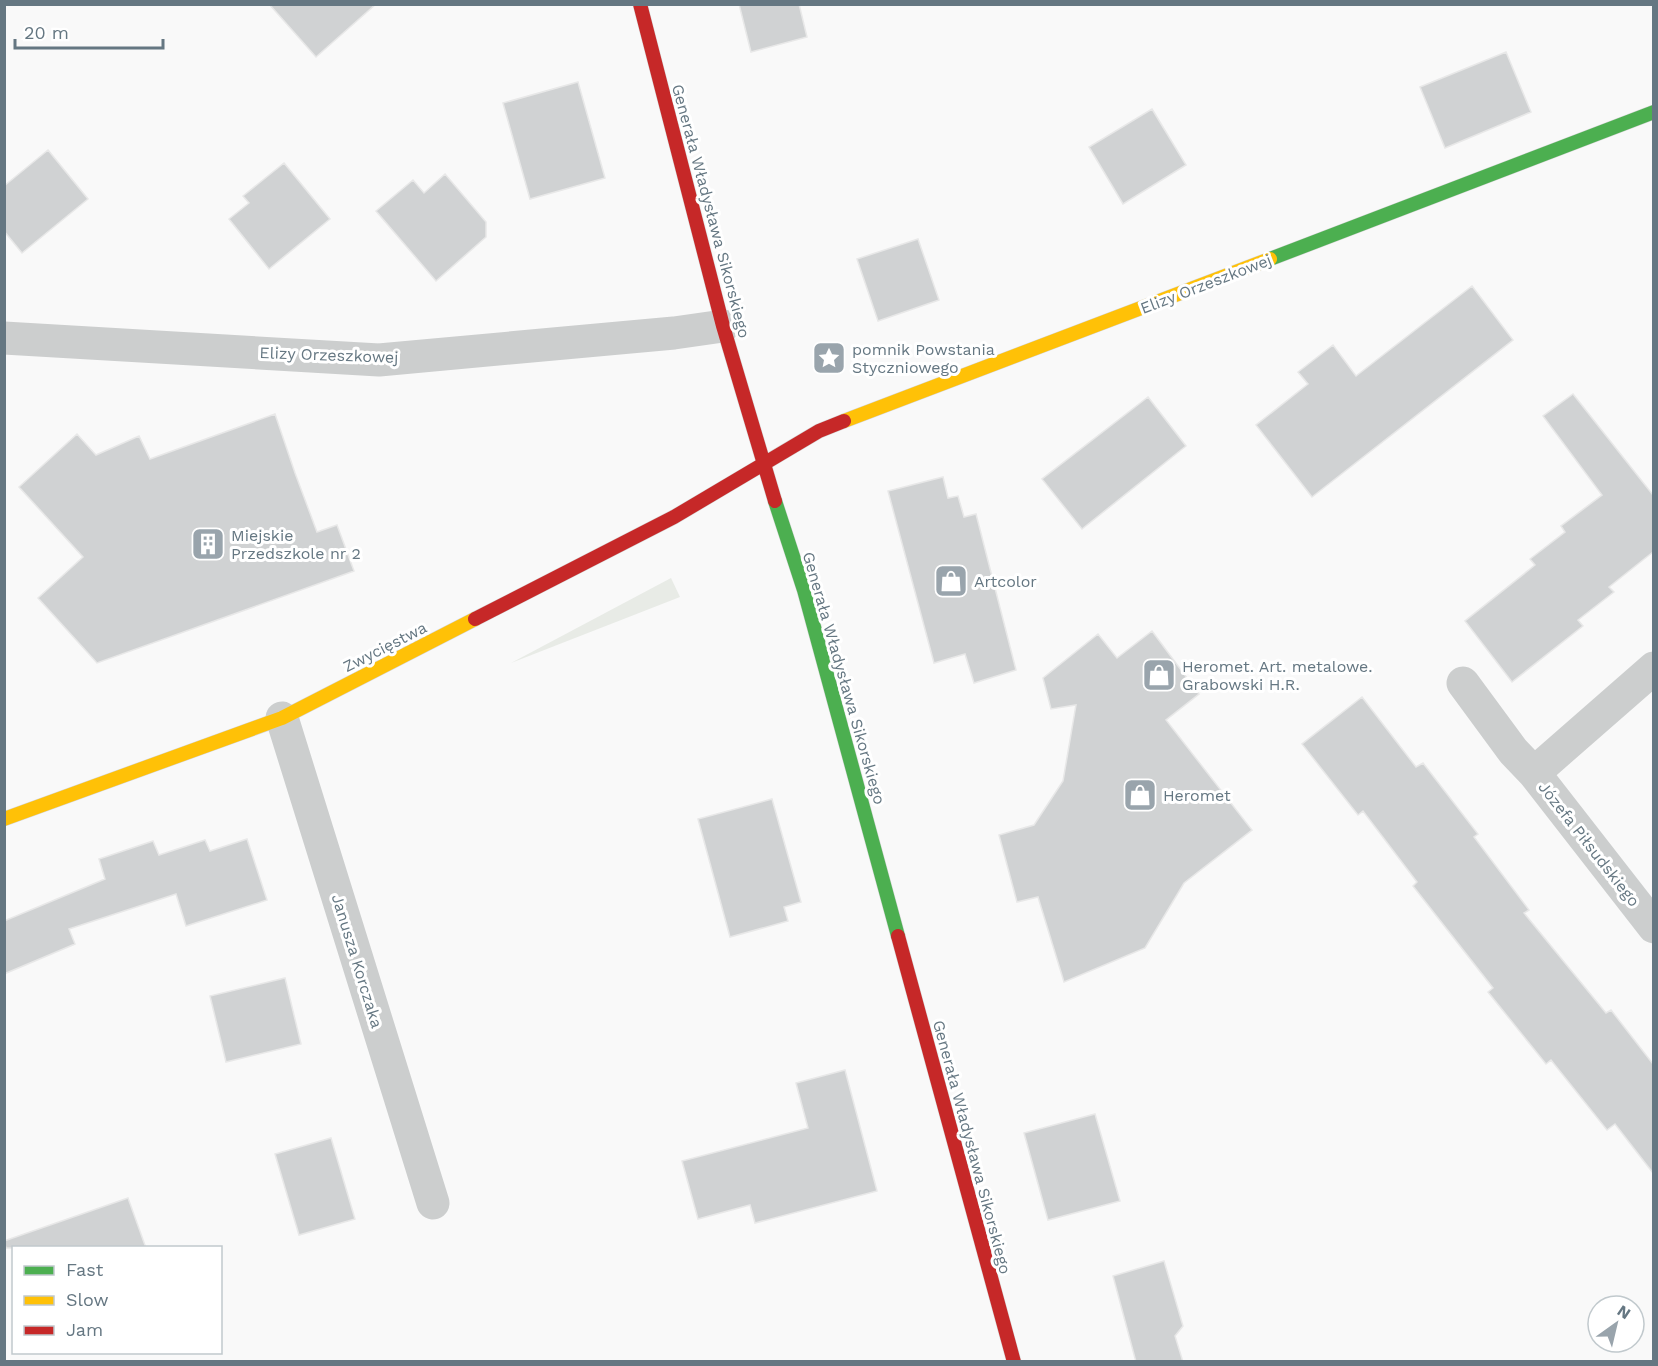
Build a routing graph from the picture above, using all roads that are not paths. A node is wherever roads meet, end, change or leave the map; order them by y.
1 (640, 4) edge
2 (1653, 112) edge
3 (723, 326) junction
4 (4, 338) edge
5 (763, 466) junction
6 (1653, 668) edge
7 (1463, 683) dead end
8 (282, 718) junction
9 (1534, 773) junction
10 (4, 819) edge
11 (1653, 927) edge
12 (433, 1203) dead end
13 (1014, 1362) edge

1 - 3 street, Generała Władysława Sikorskiego
2 - 5 street, Elizy Orzeszkowej
3 - 4 street, Elizy Orzeszkowej
3 - 5 street, Generała Władysława Sikorskiego
5 - 8 street, Zwycięstwa
5 - 13 street, Generała Władysława Sikorskiego
6 - 9 street, Józefa Piłsudskiego
7 - 9 street
8 - 10 street, Zwycięstwa
8 - 12 street, Janusza Korczaka
9 - 11 street, Józefa Piłsudskiego

